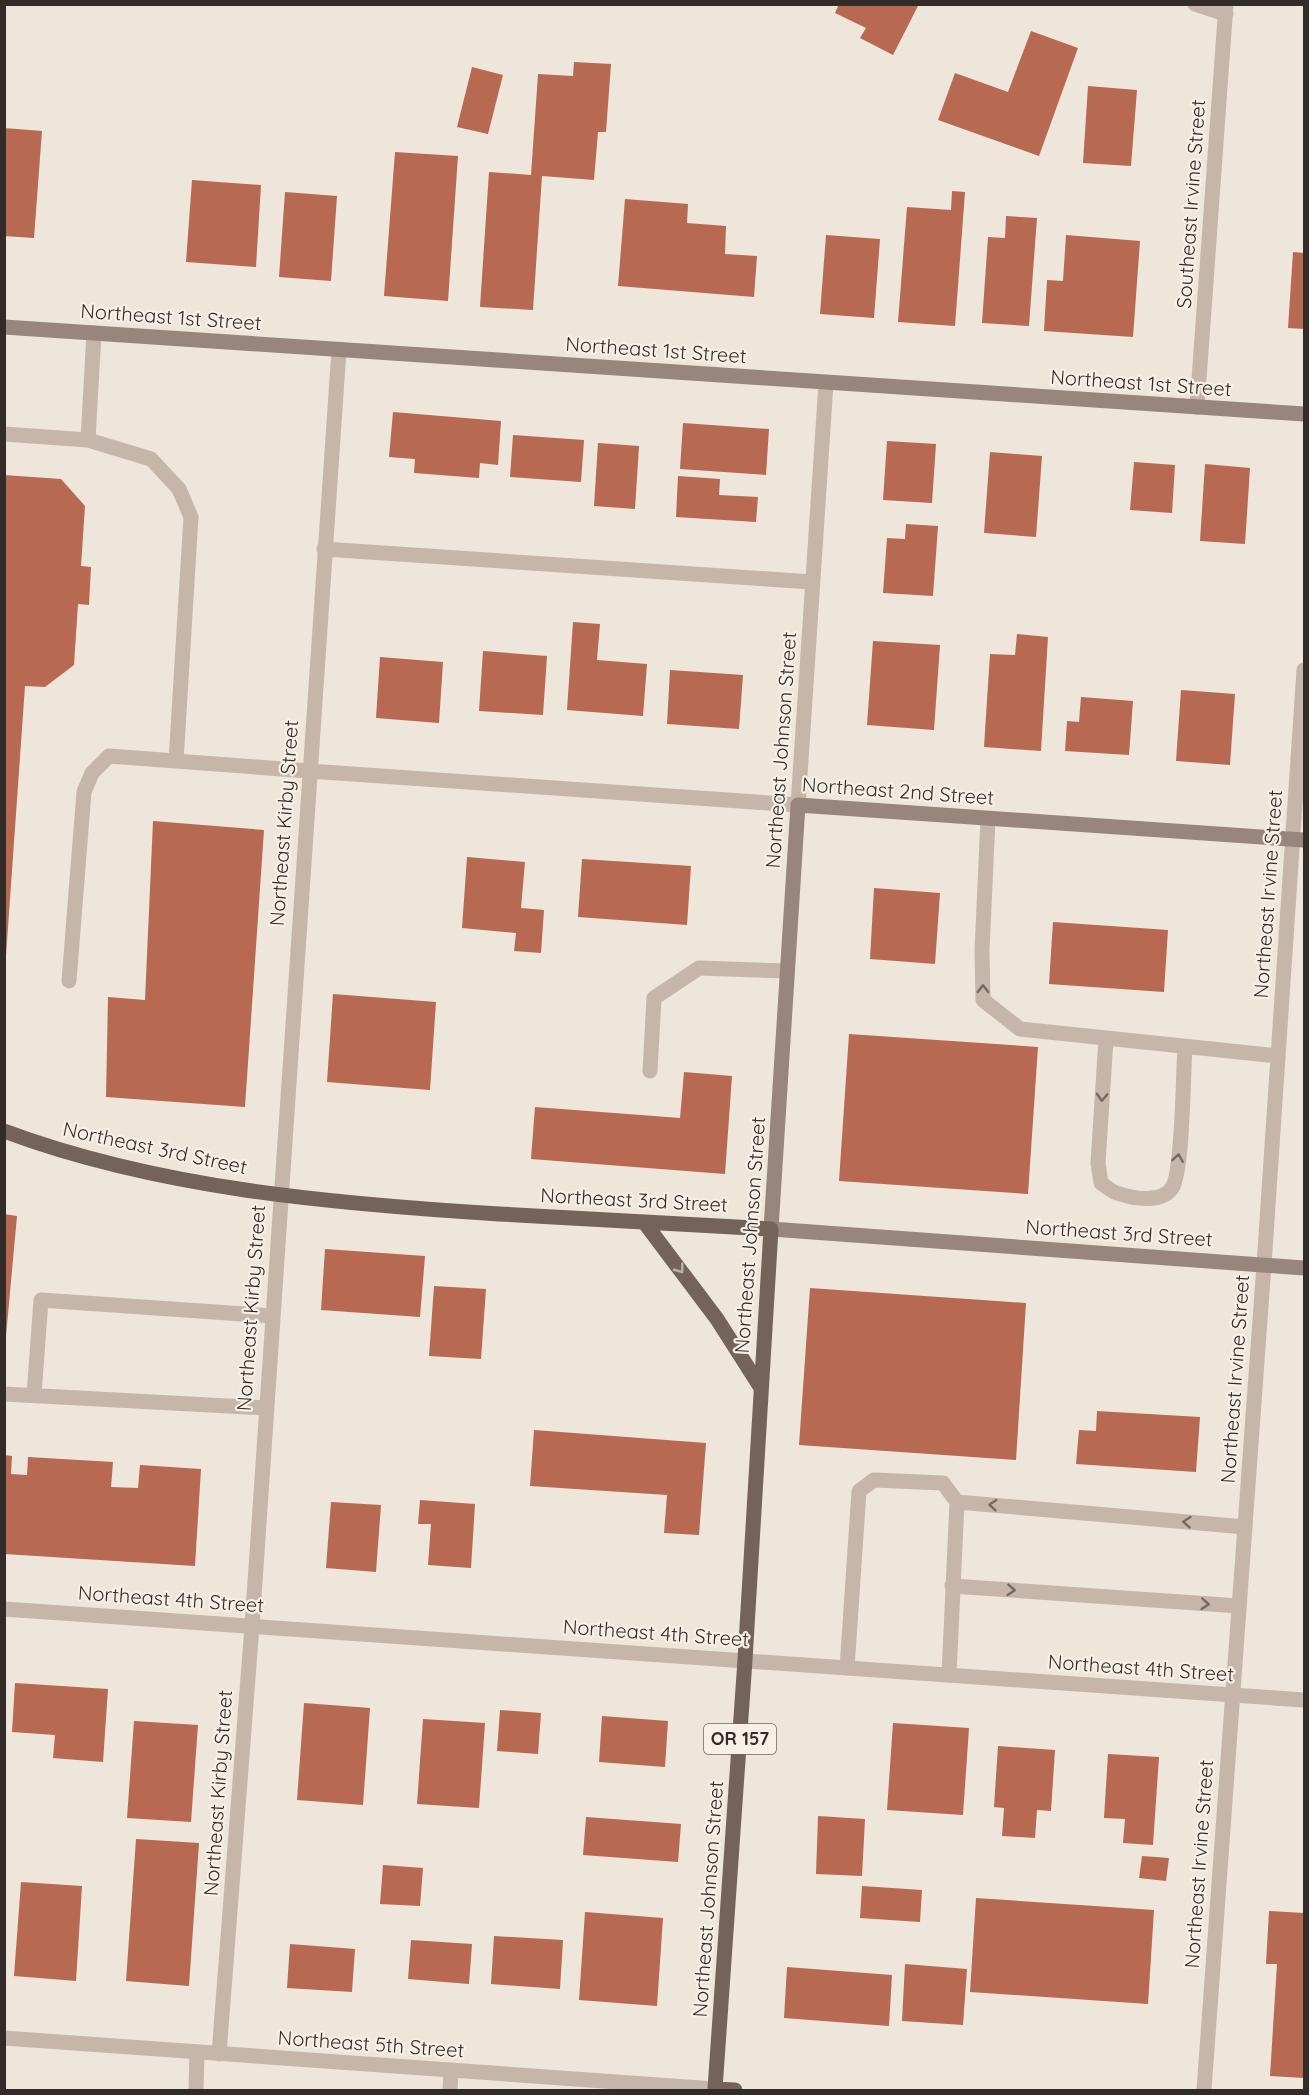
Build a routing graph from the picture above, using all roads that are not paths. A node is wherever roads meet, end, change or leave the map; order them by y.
1 (1195, 4) edge
2 (1226, 9) edge
3 (4, 327) edge
4 (94, 333) junction
5 (339, 350) junction
6 (826, 383) junction
7 (1197, 407) junction
8 (1305, 414) edge
9 (4, 434) edge
10 (88, 440) junction
11 (324, 549) junction
12 (812, 582) junction
13 (1305, 670) edge
14 (176, 761) junction
15 (309, 771) junction
16 (798, 805) junction
17 (988, 819) junction
18 (1299, 840) edge
19 (787, 971) junction
20 (69, 981) dead end
21 (1106, 1039) junction
22 (1185, 1047) junction
23 (1278, 1056) junction
24 (650, 1071) dead end
25 (4, 1131) edge
26 (280, 1194) junction
27 (644, 1222) junction
28 (771, 1229) junction
29 (1264, 1265) junction
30 (1305, 1268) edge
31 (272, 1316) junction
32 (761, 1388) junction
33 (4, 1394) edge
34 (34, 1395) junction
35 (266, 1408) junction
36 (957, 1502) junction
37 (1245, 1527) junction
38 (952, 1586) junction
39 (1239, 1606) junction
40 (4, 1609) edge
41 (252, 1626) junction
42 (745, 1660) junction
43 (847, 1668) junction
44 (949, 1675) junction
45 (1233, 1695) junction
46 (1305, 1700) edge
47 (4, 2038) edge
48 (197, 2052) junction
49 (219, 2054) junction
50 (451, 2071) junction
51 (715, 2090) edge
52 (196, 2091) edge
53 (450, 2091) edge
54 (735, 2091) edge
55 (1204, 2091) edge

1 - 2 street
2 - 7 street, Southeast Irvine Street
3 - 4 street, Northeast 1st Street
4 - 5 street, Northeast 1st Street
4 - 10 street
5 - 6 street, Northeast 1st Street
5 - 11 street, Northeast Kirby Street
6 - 7 street, Northeast 1st Street
6 - 12 street, Northeast Johnson Street / OR 157
7 - 8 street, Northeast 1st Street
9 - 10 street
10 - 14 street
11 - 12 street
11 - 15 street, Northeast Kirby Street
12 - 16 street, Northeast Johnson Street / OR 157
13 - 18 street, Northeast Irvine Street
14 - 15 street, Northeast 2nd Street
14 - 20 street, Northeast 2nd Street
15 - 16 street, Northeast 2nd Street
15 - 26 street, Northeast Kirby Street
16 - 17 street, Northeast 2nd Street
16 - 19 street, Northeast Johnson Street / OR 157
17 - 18 street, Northeast 2nd Street
21 -> 17 street
18 - 23 street, Northeast Irvine Street
19 - 24 street
19 - 28 street, Northeast Johnson Street / OR 157
21 - 22 street
21 -> 22 street
22 - 23 street
23 - 29 street, Northeast Irvine Street
25 - 26 main road, Northeast 3rd Street
26 - 27 main road, Northeast 3rd Street
26 - 31 street, Northeast Kirby Street
27 - 28 main road, Northeast 3rd Street
27 -> 32 main road
28 - 29 street, Northeast 3rd Street
28 - 32 main road, Northeast Johnson Street / OR 157
29 - 30 street, Northeast 3rd Street
29 - 37 street, Northeast Irvine Street
31 - 34 street
31 - 35 street, Northeast Kirby Street
32 - 42 main road, Northeast Johnson Street / OR 157
33 - 34 street
34 - 35 street
35 - 41 street, Northeast Kirby Street
37 -> 36 street
36 - 38 street
36 - 43 street
37 - 39 street, Northeast Irvine Street
38 -> 39 street
38 - 44 street
39 - 45 street, Northeast Irvine Street
40 - 41 street, Northeast 4th Street
41 - 42 street, Northeast 4th Street
41 - 49 street, Northeast Kirby Street
42 - 43 street, Northeast 4th Street
42 - 51 main road, Northeast Johnson Street / OR 157
43 - 44 street, Northeast 4th Street
44 - 45 street, Northeast 4th Street
45 - 46 street, Northeast 4th Street
45 - 55 street, Northeast Irvine Street
47 - 48 street, Northeast 5th Street
48 - 49 street, Northeast 5th Street
48 - 52 street
49 - 50 street, Northeast 5th Street
50 - 51 street, Northeast 5th Street
50 - 53 street
51 - 54 main road, Northeast 5th Street

